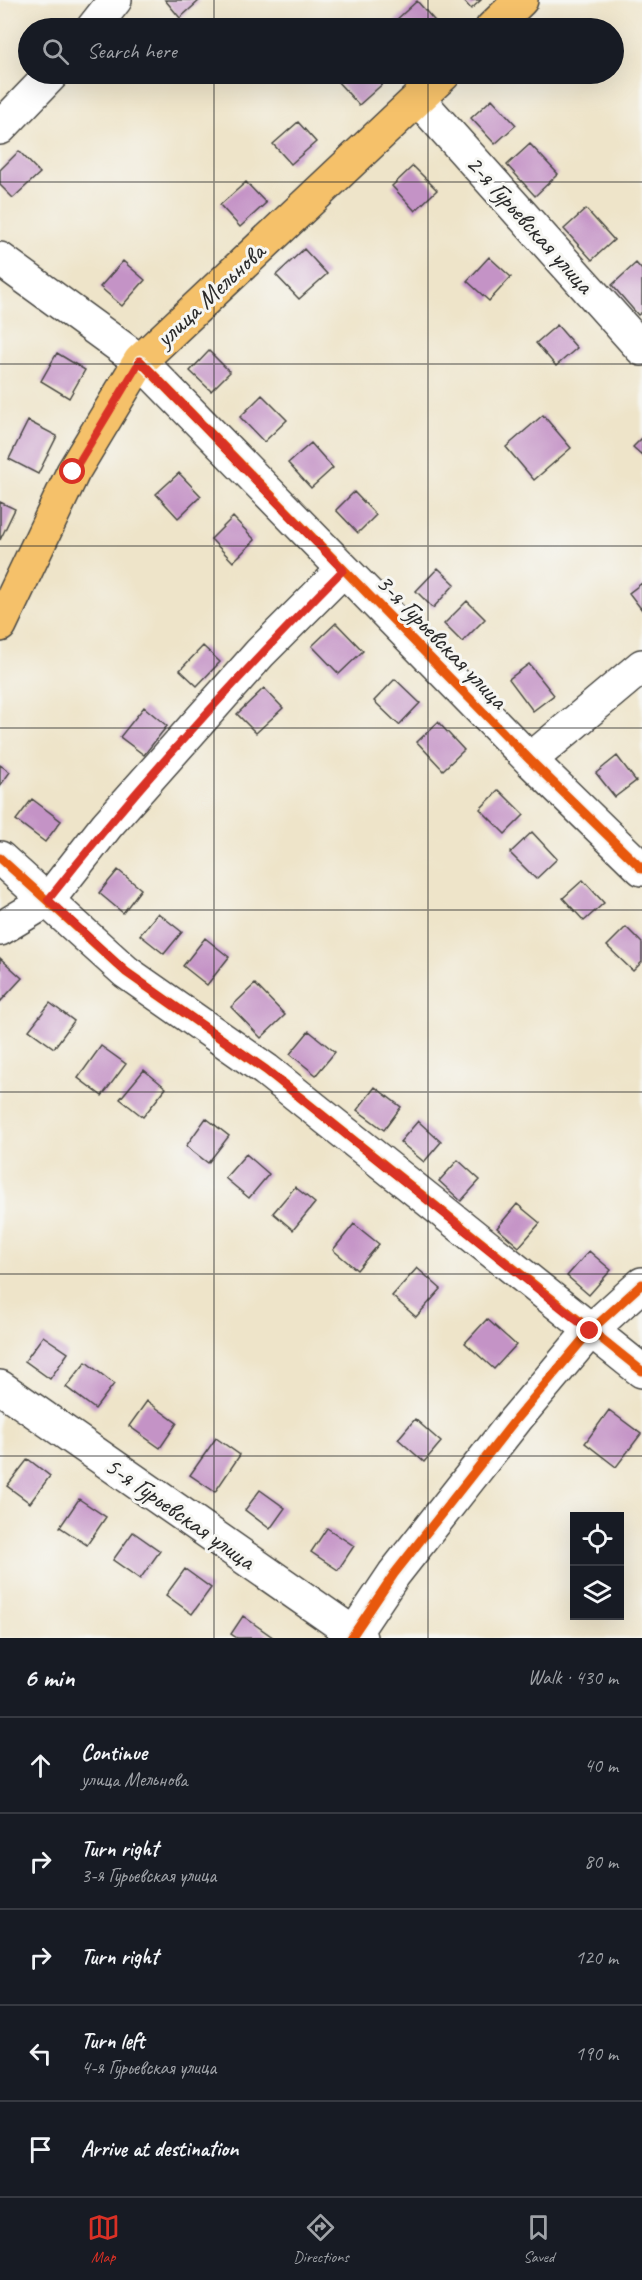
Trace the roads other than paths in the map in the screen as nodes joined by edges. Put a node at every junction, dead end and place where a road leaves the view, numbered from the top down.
1 (115, 0) edge
2 (522, 0) edge
3 (101, 18) edge
4 (503, 18) edge
5 (42, 84) edge
6 (434, 84) edge
7 (418, 99) junction
8 (0, 128) edge
9 (0, 259) edge
10 (642, 349) edge
11 (140, 361) junction
12 (343, 570) junction
13 (0, 625) edge
14 (642, 666) edge
15 (530, 760) junction
16 (0, 858) edge
17 (642, 869) edge
18 (48, 900) junction
19 (0, 929) edge
20 (642, 1284) edge
21 (590, 1331) junction
22 (642, 1371) edge
23 (0, 1387) edge
24 (355, 1637) edge

1 - 3 street
2 - 4 main road
5 - 8 street
6 - 7 main road, улица Мельнова
7 - 10 street, 2-я Гурьевская улица
7 - 11 main road, улица Мельнова
9 - 11 street, 3-я Гурьевская улица
11 - 12 street, 3-я Гурьевская улица
11 - 13 main road, улица Мельнова
12 - 15 street, 3-я Гурьевская улица
12 - 18 street
14 - 15 street
15 - 17 street, 3-я Гурьевская улица
16 - 18 street
18 - 19 street
18 - 21 street
20 - 21 street
21 - 22 street
21 - 24 street
23 - 24 street, 5-я Гурьевская улица

